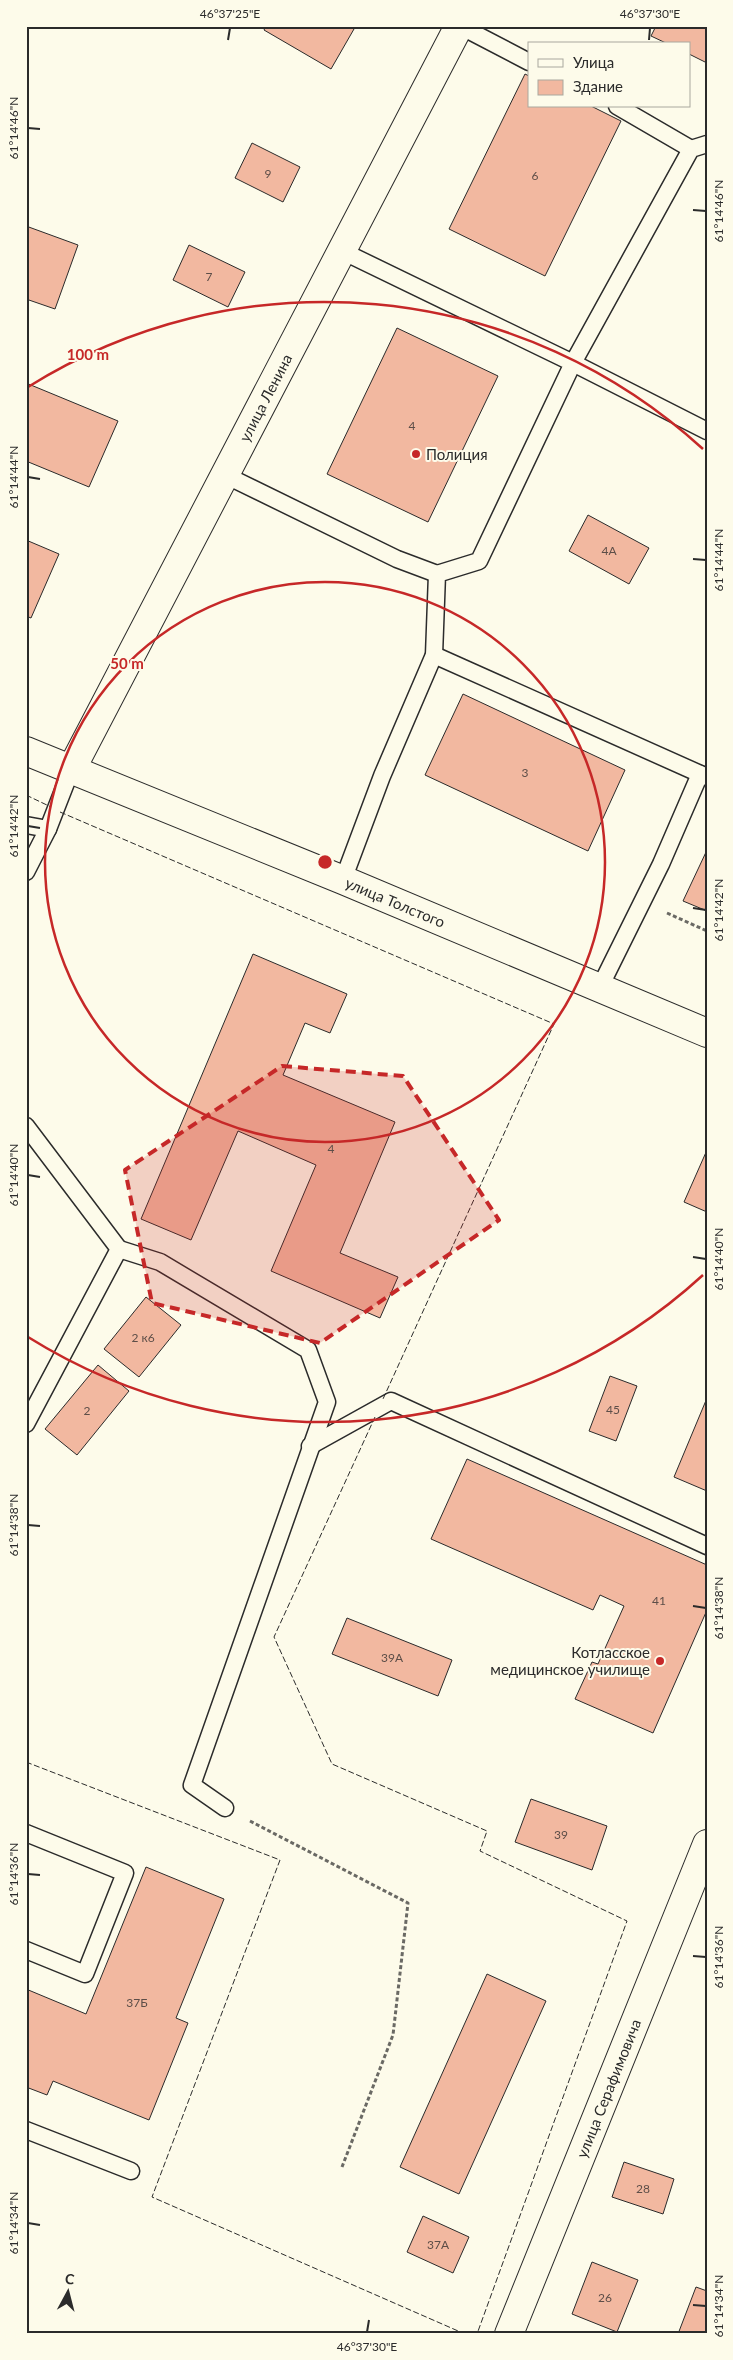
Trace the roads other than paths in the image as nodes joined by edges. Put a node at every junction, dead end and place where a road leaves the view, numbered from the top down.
1 (459, 26) edge
2 (528, 61) edge
3 (620, 108) edge
4 (699, 146) edge
5 (342, 251) junction
6 (573, 364) junction
7 (707, 431) edge
8 (225, 475) junction
9 (437, 574) junction
10 (434, 655) junction
11 (26, 751) edge
12 (71, 770) junction
13 (703, 776) edge
14 (26, 825) edge
15 (48, 829) junction
16 (26, 872) edge
17 (343, 880) junction
18 (600, 987) junction
19 (707, 1033) edge
20 (26, 1126) edge
21 (119, 1249) junction
22 (26, 1424) edge
23 (310, 1446) junction
24 (707, 1546) edge
25 (225, 1808) road end
26 (26, 1834) edge
27 (707, 1844) edge
28 (26, 1950) edge
29 (26, 2130) edge
30 (131, 2171) dead end
31 (509, 2334) edge

1 - 2 lane
1 - 5 street, улица Ленина
3 - 4 lane
4 - 6 lane
5 - 6 lane
5 - 8 street, улица Ленина
6 - 7 lane
6 - 9 lane
8 - 9 lane
8 - 12 street, улица Ленина
9 - 10 lane
10 - 13 lane
10 - 17 lane
11 - 12 street, улица Толстого
12 - 15 lane
12 - 17 street, улица Толстого
13 - 18 lane
14 - 15 lane
15 - 16 lane
17 - 18 street, улица Толстого
18 - 19 street, улица Толстого
20 - 21 lane
21 - 22 lane
21 - 23 lane
23 - 24 lane
23 - 25 lane
26 - 28 lane
27 - 31 street, улица Серафимовича
29 - 30 lane

